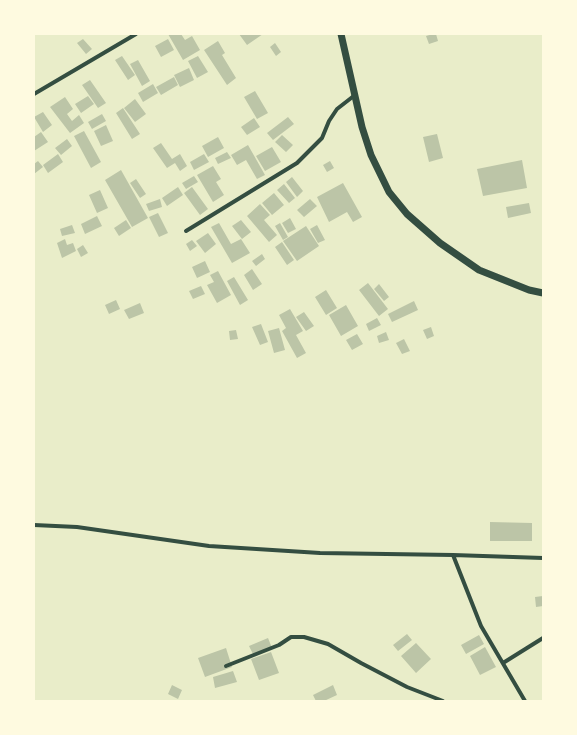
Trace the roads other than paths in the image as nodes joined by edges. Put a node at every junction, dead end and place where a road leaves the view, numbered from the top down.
1 (136, 34) edge
2 (341, 34) edge
3 (34, 94) edge
4 (355, 95) junction
5 (186, 231) dead end
6 (543, 293) edge
7 (34, 525) edge
8 (453, 555) junction
9 (543, 558) edge
10 (543, 638) edge
11 (502, 663) junction
12 (226, 666) dead end
13 (443, 701) edge
14 (525, 701) edge

1 - 3 street
2 - 4 street
4 - 5 street
4 - 6 street
7 - 8 street
8 - 9 street
8 - 11 street
10 - 11 street
11 - 14 street
12 - 13 street

